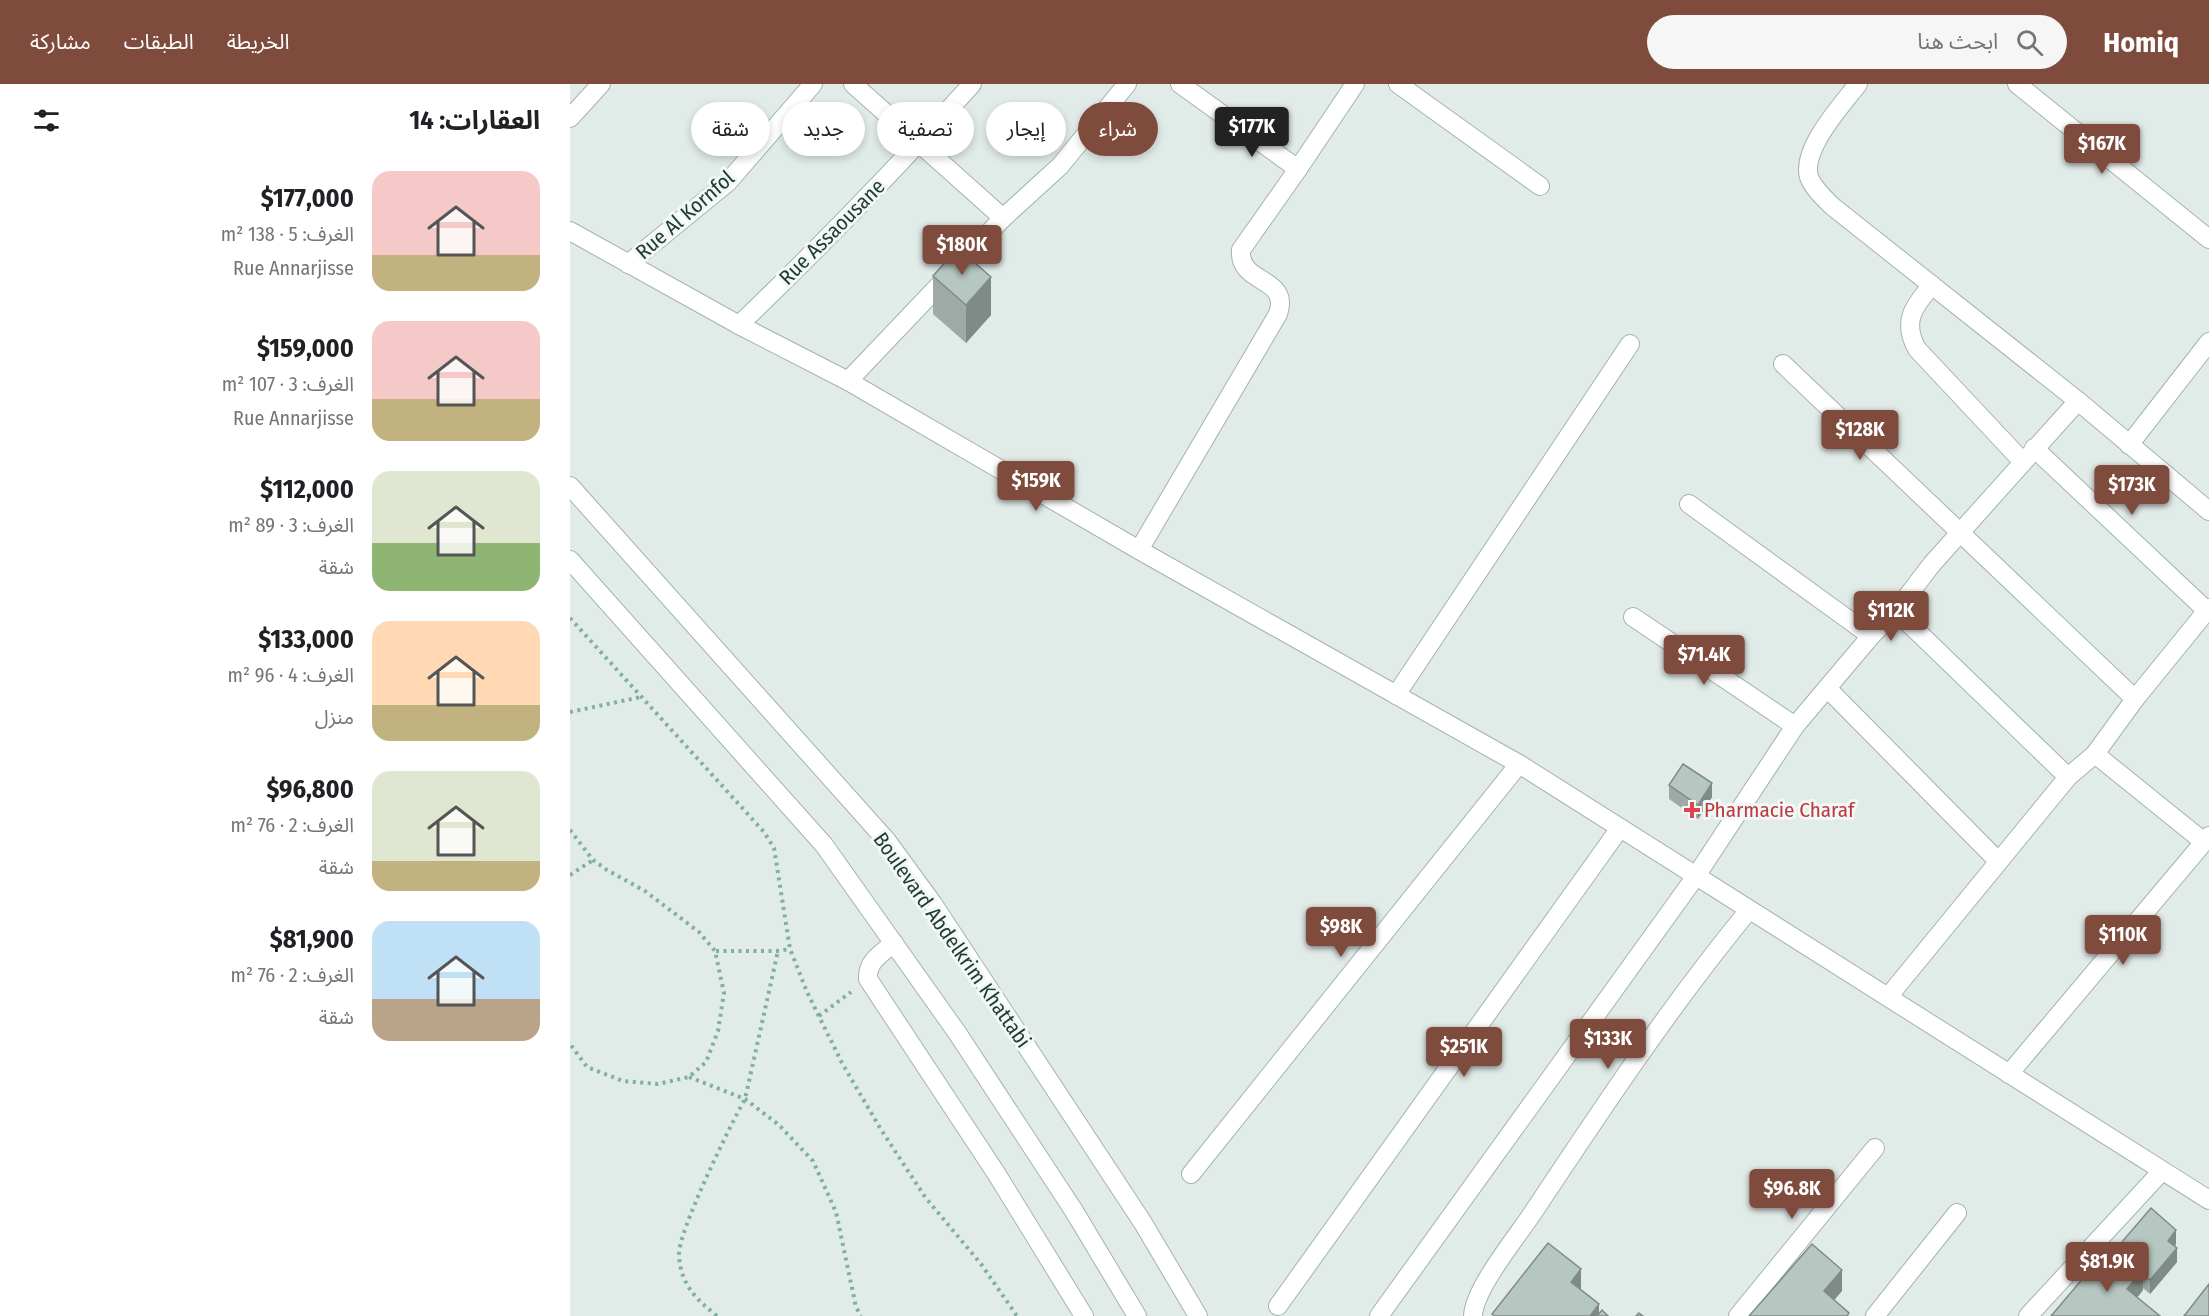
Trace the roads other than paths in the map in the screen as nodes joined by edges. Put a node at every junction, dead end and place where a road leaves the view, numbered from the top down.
1 (601, 84) edge
2 (813, 84) edge
3 (853, 84) edge
4 (972, 84) edge
5 (1127, 84) edge
6 (1180, 84) edge
7 (1355, 84) edge
8 (1398, 84) edge
9 (1858, 84) edge
10 (2017, 84) edge
11 (956, 102) edge
12 (877, 105) edge
13 (570, 118) edge
14 (908, 156) edge
15 (934, 156) edge
16 (1298, 169) junction
17 (1540, 186) dead end
18 (1003, 219) junction
19 (570, 231) edge
20 (2209, 239) edge
21 (628, 264) junction
22 (1932, 285) junction
23 (739, 325) junction
24 (2209, 342) edge
25 (1630, 344) dead end
26 (1783, 364) dead end
27 (848, 381) junction
28 (2078, 401) junction
29 (2129, 445) junction
30 (2029, 455) junction
31 (570, 486) edge
32 (1689, 504) dead end
33 (2209, 512) edge
34 (1961, 532) junction
35 (1139, 550) junction
36 (570, 560) edge
37 (2208, 609) edge
38 (1896, 611) junction
39 (1633, 617) dead end
40 (1871, 636) junction
41 (1827, 688) junction
42 (1396, 695) junction
43 (2135, 699) junction
44 (1795, 726) junction
45 (2095, 754) junction
46 (1519, 764) junction
47 (2068, 777) junction
48 (1620, 828) junction
49 (2207, 839) edge
50 (1998, 861) junction
51 (1696, 876) junction
52 (1749, 910) junction
53 (894, 943) junction
54 (1888, 998) junction
55 (2009, 1074) junction
56 (1875, 1148) dead end
57 (2162, 1171) junction
58 (1191, 1174) dead end
59 (2209, 1200) edge
60 (1957, 1212) dead end
61 (1278, 1306) dead end
62 (1084, 1316) edge
63 (1137, 1316) edge
64 (1198, 1316) edge
65 (1379, 1316) edge
66 (1473, 1316) edge
67 (1738, 1316) edge
68 (1875, 1316) edge
69 (2028, 1316) edge

1 - 13 street
2 - 21 street, Rue Al Kornfol
3 - 12 street
4 - 11 street, Rue Assaousane
5 - 18 street
6 - 16 street
7 - 16 street
8 - 17 street
9 - 22 street
10 - 20 street
14 - 23 street, Rue Assaousane
15 - 18 street
16 - 35 street
18 - 27 street
19 - 21 street
21 - 23 street
22 - 28 street
22 - 30 street
23 - 27 street
24 - 29 street
25 - 42 street
26 - 34 street
27 - 35 street
28 - 29 street
28 - 30 street
29 - 33 street
30 - 34 street
30 - 37 street
31 - 64 street, Boulevard Abdelkrim Khattabi
32 - 40 street
34 - 38 street
34 - 43 street
35 - 42 street
36 - 53 street
37 - 43 street
38 - 40 street
38 - 47 street
39 - 44 street
40 - 41 street
41 - 44 street
41 - 50 street
42 - 46 street
43 - 45 street
44 - 51 street
45 - 47 street
45 - 49 street
46 - 48 street
46 - 58 street
47 - 50 street
48 - 51 street
48 - 61 street
49 - 55 street
50 - 54 street
51 - 52 street
51 - 65 street
52 - 54 street
52 - 66 street
53 - 62 street
53 - 63 street
54 - 55 street
55 - 57 street
56 - 67 street
57 - 59 street
57 - 69 street
60 - 68 street

